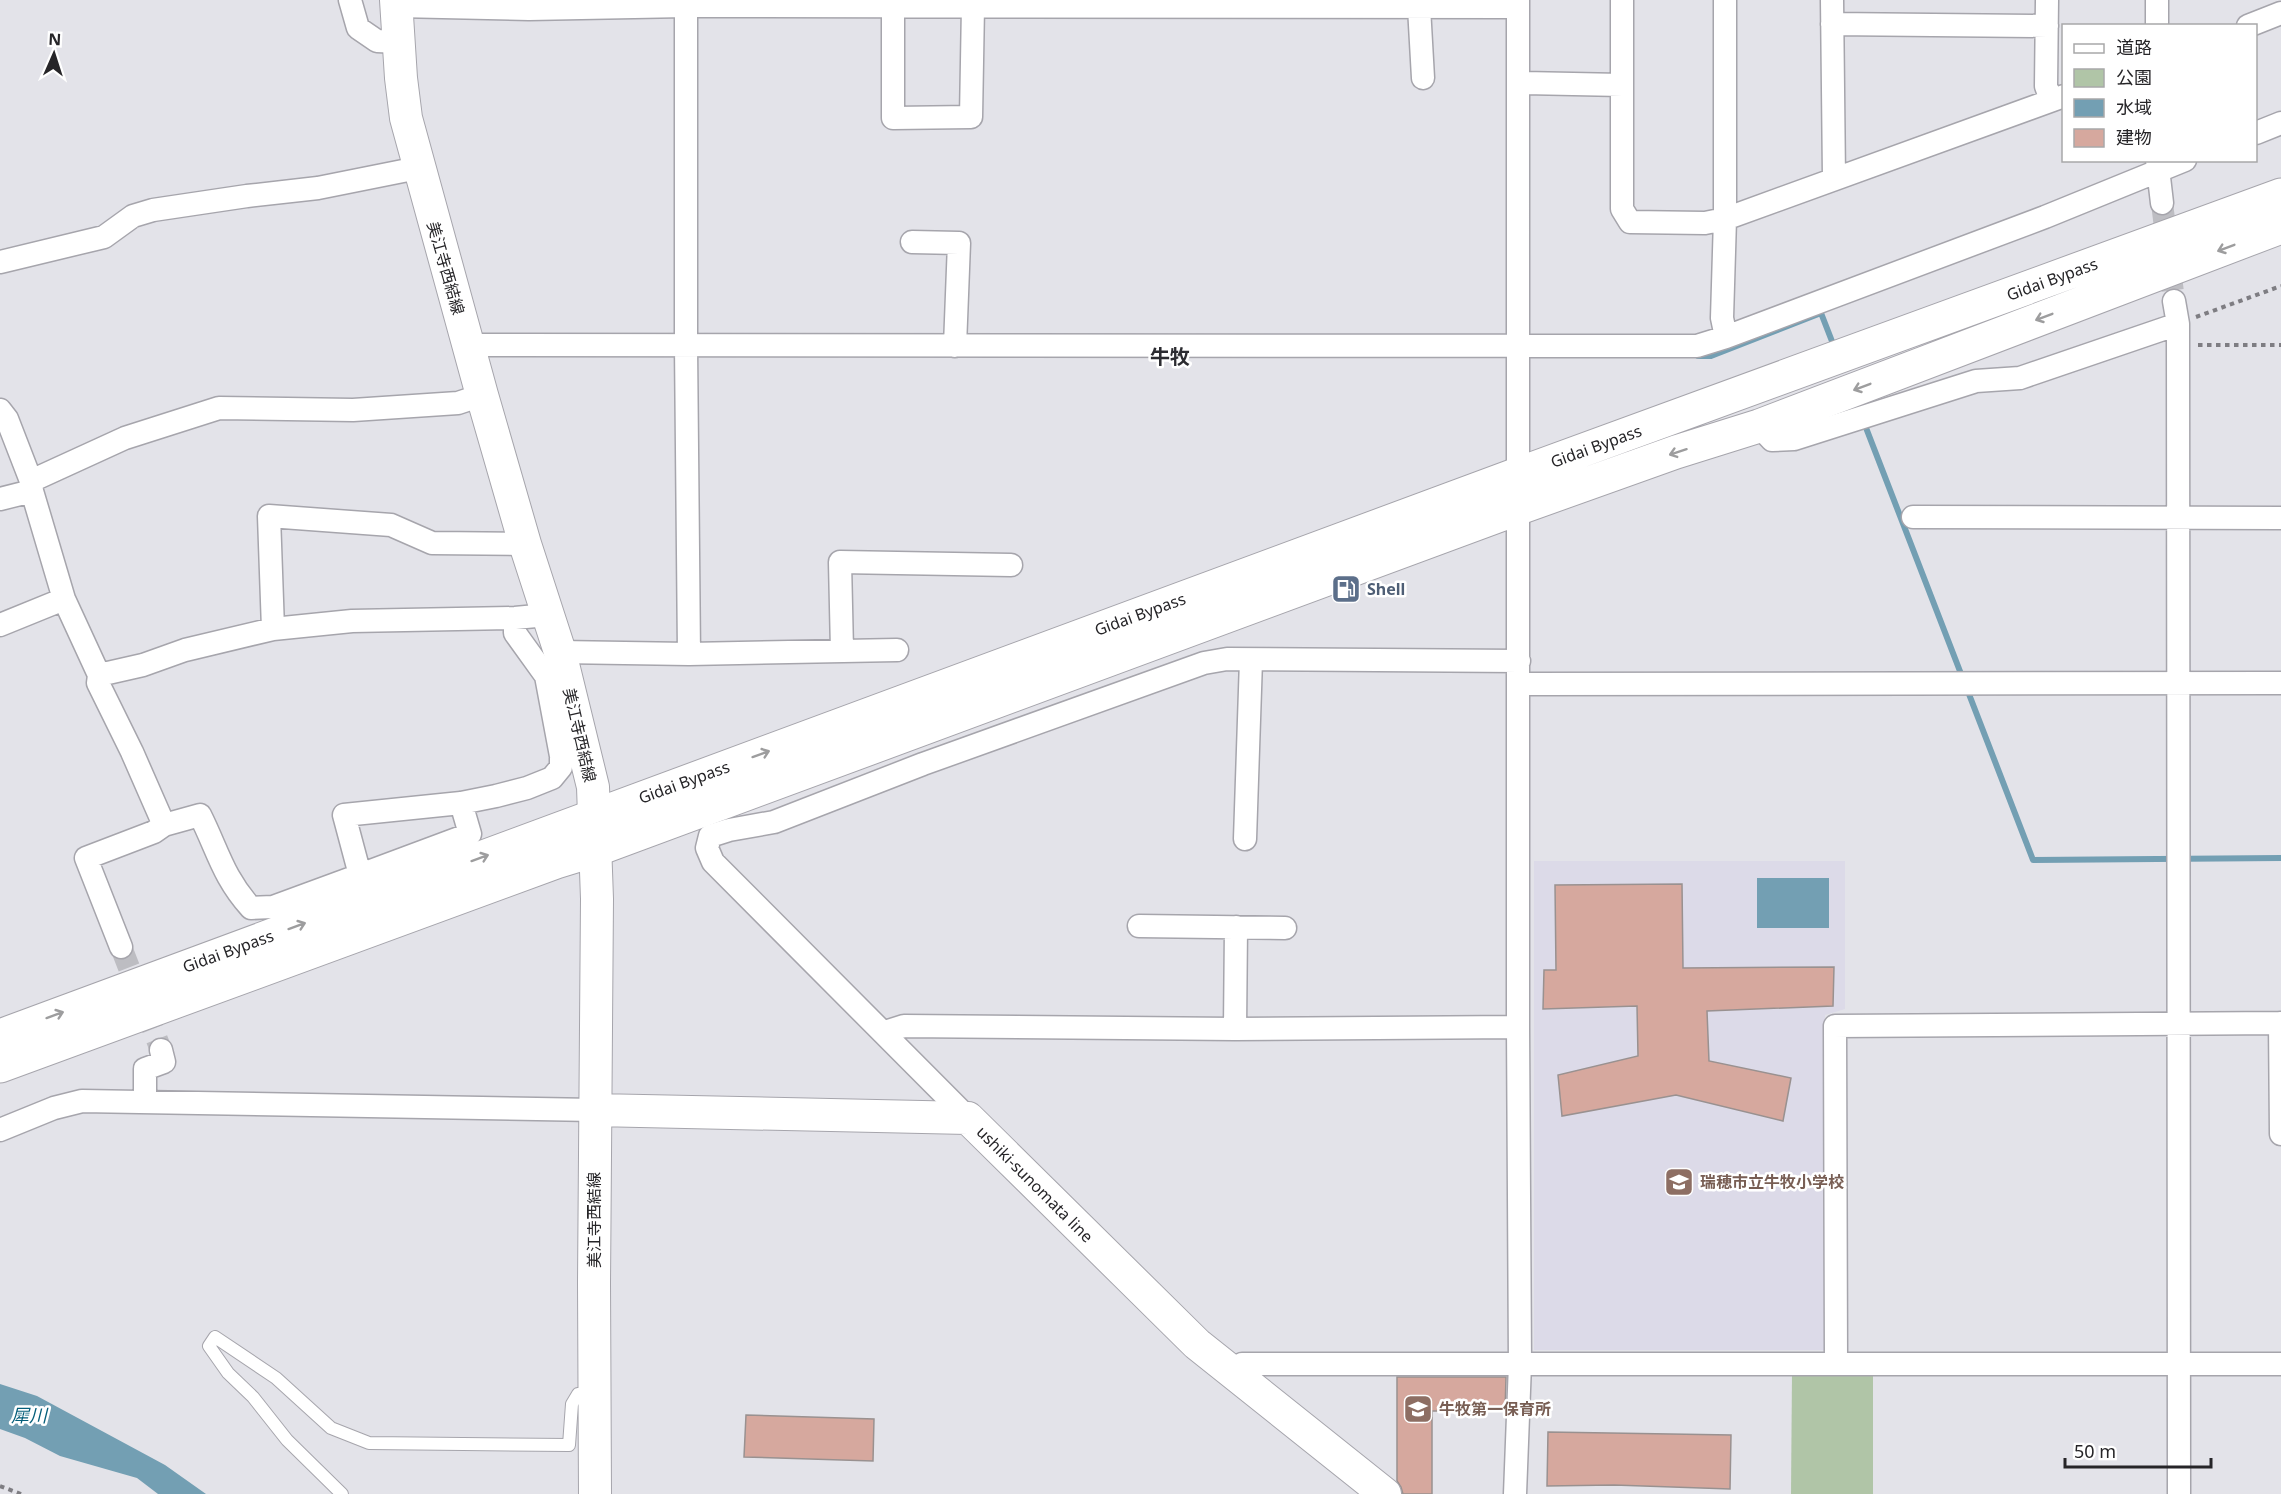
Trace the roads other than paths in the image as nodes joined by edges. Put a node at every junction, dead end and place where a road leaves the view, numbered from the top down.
1 (350, 0) edge
2 (1622, 0) edge
3 (1725, 0) edge
4 (1832, 0) edge
5 (2047, 0) edge
6 (2157, 0) edge
7 (397, 3) edge
8 (686, 3) edge
9 (896, 4) edge
10 (962, 4) edge
11 (1339, 4) edge
12 (1518, 4) edge
13 (1419, 7) junction
14 (1832, 24) junction
15 (2157, 24) edge
16 (2046, 26) junction
17 (399, 42) junction
18 (1423, 78) dead end
19 (1519, 83) junction
20 (1622, 85) junction
21 (2057, 98) edge
22 (2281, 123) edge
23 (2257, 133) edge
24 (2176, 162) edge
25 (2158, 166) edge
26 (418, 168) junction
27 (1834, 178) junction
28 (2281, 195) edge
29 (2162, 203) tunnel mouth
30 (1725, 219) junction
31 (2281, 227) edge
32 (912, 242) dead end
33 (0, 262) edge
34 (2175, 301) tunnel mouth
35 (2178, 334) junction
36 (1726, 337) junction
37 (467, 345) junction
38 (1518, 345) junction
39 (686, 346) junction
40 (955, 346) junction
41 (482, 395) junction
42 (0, 410) edge
43 (1759, 426) junction
44 (1518, 474) junction
45 (31, 486) junction
46 (0, 499) edge
47 (1519, 508) junction
48 (1913, 517) dead end
49 (2178, 518) junction
50 (2281, 518) edge
51 (525, 544) junction
52 (1011, 565) dead end
53 (64, 599) junction
54 (547, 615) junction
55 (515, 618) junction
56 (0, 625) edge
57 (273, 629) junction
58 (897, 650) dead end
59 (842, 651) junction
60 (560, 652) junction
61 (689, 654) junction
62 (1251, 660) junction
63 (1519, 661) junction
64 (99, 675) junction
65 (2178, 683) junction
66 (2281, 683) edge
67 (1519, 684) junction
68 (461, 803) junction
69 (593, 816) junction
70 (164, 825) junction
71 (1241, 832) dead end
72 (595, 850) junction
73 (360, 875) junction
74 (1139, 926) dead end
75 (1236, 927) junction
76 (1285, 928) dead end
77 (121, 947) tunnel mouth
78 (2280, 1023) edge
79 (2178, 1025) junction
80 (1518, 1027) junction
81 (1235, 1029) junction
82 (885, 1032) junction
83 (0, 1036) edge
84 (161, 1050) dead end
85 (0, 1066) edge
86 (145, 1102) junction
87 (595, 1110) junction
88 (968, 1118) junction
89 (0, 1130) edge
90 (2281, 1134) edge
91 (1520, 1364) junction
92 (1836, 1364) junction
93 (2281, 1364) edge
94 (2180, 1365) junction
95 (1230, 1371) junction
96 (595, 1393) junction
97 (1368, 1489) edge
98 (342, 1494) edge
99 (596, 1494) edge
100 (1515, 1494) edge
101 (2180, 1494) edge

1 - 17 street
2 - 20 street
3 - 30 street
4 - 14 street
5 - 16 street
6 - 15 street
7 - 8 street
7 - 17 main road, 美江寺西結線
8 - 9 street
8 - 39 street
9 - 10 street
9 - 10 street
10 - 11 street
11 - 13 street
12 - 13 street
12 - 19 street
13 - 18 street
14 - 16 street
14 - 27 street
16 - 21 street
17 - 26 main road, 美江寺西結線
19 - 20 street
19 - 38 street
20 - 30 street
21 - 27 street
22 - 23 street
24 - 25 street
25 - 29 street
25 - 36 street
26 - 33 street
26 - 37 main road, 美江寺西結線
27 - 30 street
28 - 44 highway, Gidai Bypass
30 - 36 street
31 -> 43 highway, Gidai Bypass
32 - 40 street
34 - 35 street
35 - 43 street
35 - 49 street
36 - 38 street
37 - 39 street
37 - 41 main road, 美江寺西結線
38 - 40 street
38 - 44 street
39 - 40 street
39 - 61 street
41 - 45 street
41 - 51 main road, 美江寺西結線
42 - 45 street
43 -> 47 highway, Gidai Bypass
44 - 47 street
69 -> 44 highway, Gidai Bypass
45 - 46 street
45 - 53 street
47 - 63 street
47 - 72 highway, Gidai Bypass
48 - 49 street
49 - 50 street
49 - 65 street
51 - 54 main road, 美江寺西結線
51 - 57 street
52 - 59 street
53 - 56 street
53 - 64 street
54 - 55 street
54 - 60 main road, 美江寺西結線
55 - 57 street
55 - 68 street
57 - 64 street
58 - 59 street
59 - 61 street
60 - 61 street
60 - 69 main road, 美江寺西結線
62 - 63 street
62 - 71 street
62 - 82 street
63 - 67 street
64 - 70 street
65 - 66 street
65 - 67 street
65 - 79 street
67 - 80 street
68 - 73 street
68 - 73 street
69 - 72 main road, 美江寺西結線
83 -> 69 highway, Gidai Bypass
70 - 73 street
70 - 77 street
72 - 85 highway, Gidai Bypass
72 - 87 main road, 美江寺西結線
74 - 75 street
75 - 76 street
75 - 81 street
78 - 79 street
78 - 90 street
79 - 92 street
79 - 94 street
80 - 81 street
80 - 91 street
81 - 82 street
82 - 88 street
84 - 86 street
86 - 87 street
86 - 89 street
87 - 88 main road, ushiki-sunomata line
87 - 96 main road, 美江寺西結線
88 - 95 main road, ushiki-sunomata line
91 - 92 street
91 - 95 street
91 - 100 street
92 - 94 street
93 - 94 street
94 - 101 street
95 - 97 main road, ushiki-sunomata line
96 - 98 lane
96 - 99 main road, 美江寺西結線

